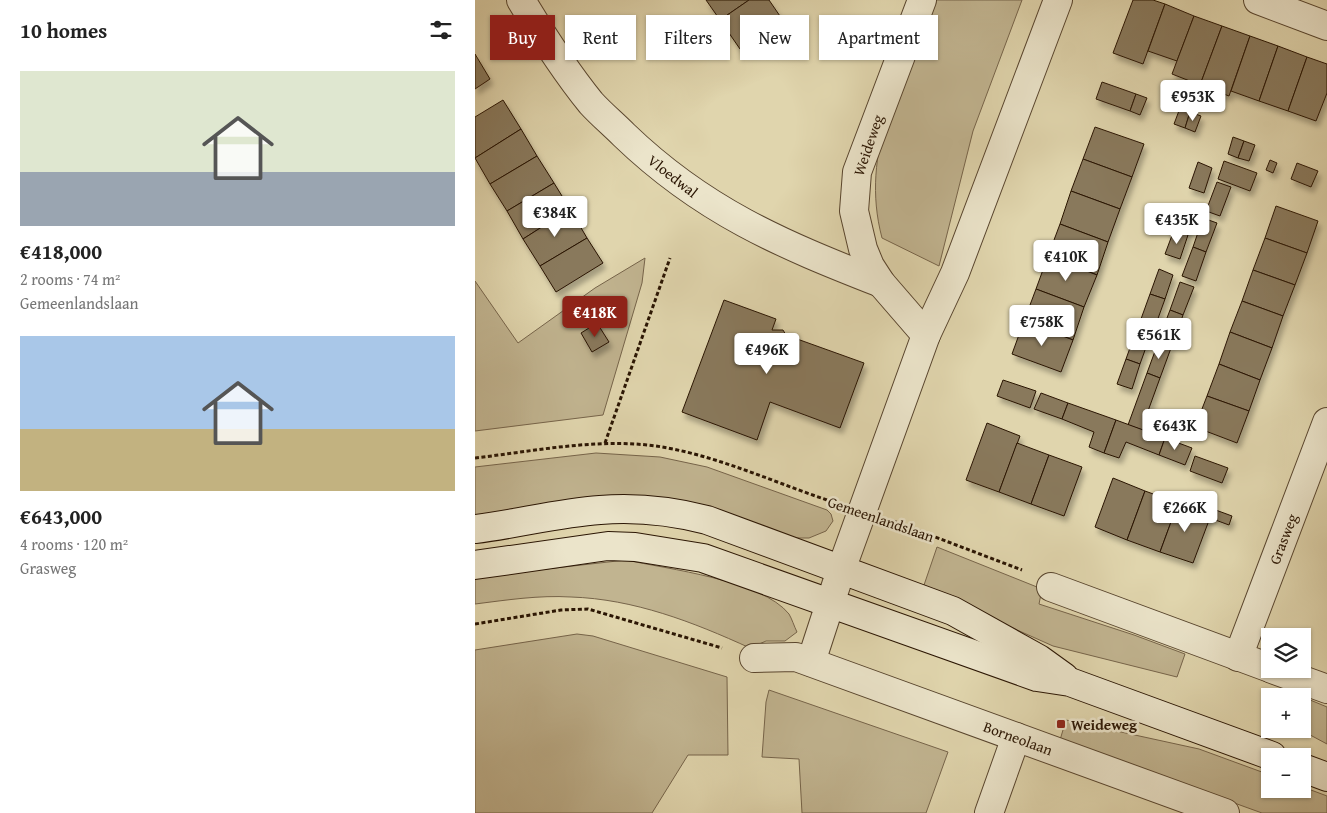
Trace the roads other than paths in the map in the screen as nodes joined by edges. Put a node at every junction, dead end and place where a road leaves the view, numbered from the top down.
1 (521, 0) edge
2 (922, 0) edge
3 (1058, 0) edge
4 (1259, 0) edge
5 (1327, 26) edge
6 (881, 283) junction
7 (926, 335) junction
8 (1327, 422) edge
9 (475, 529) edge
10 (475, 565) edge
11 (841, 570) junction
12 (1051, 587) road end
13 (830, 604) junction
14 (1238, 657) junction
15 (754, 658) road end
16 (811, 662) junction
17 (1261, 665) edge
18 (1298, 678) edge
19 (1070, 682) junction
20 (1327, 689) edge
21 (1016, 737) junction
22 (1261, 752) edge
23 (1311, 771) edge
24 (1327, 776) edge
25 (989, 813) edge
26 (1225, 813) edge

1 - 6 street, Vloedwal
2 - 6 street, Weideweg
3 - 7 street
4 - 5 street
6 - 7 street, Weideweg
7 - 11 street
8 - 14 street, Grasweg
9 - 11 street
10 - 13 street
11 - 13 street
11 - 19 street
12 - 14 street
13 - 16 street
13 - 19 street
14 - 17 street
15 - 16 street, Borneolaan
16 - 21 street, Borneolaan
18 - 20 street
19 - 22 street
21 - 25 street
21 - 26 street, Borneolaan
23 - 24 street

